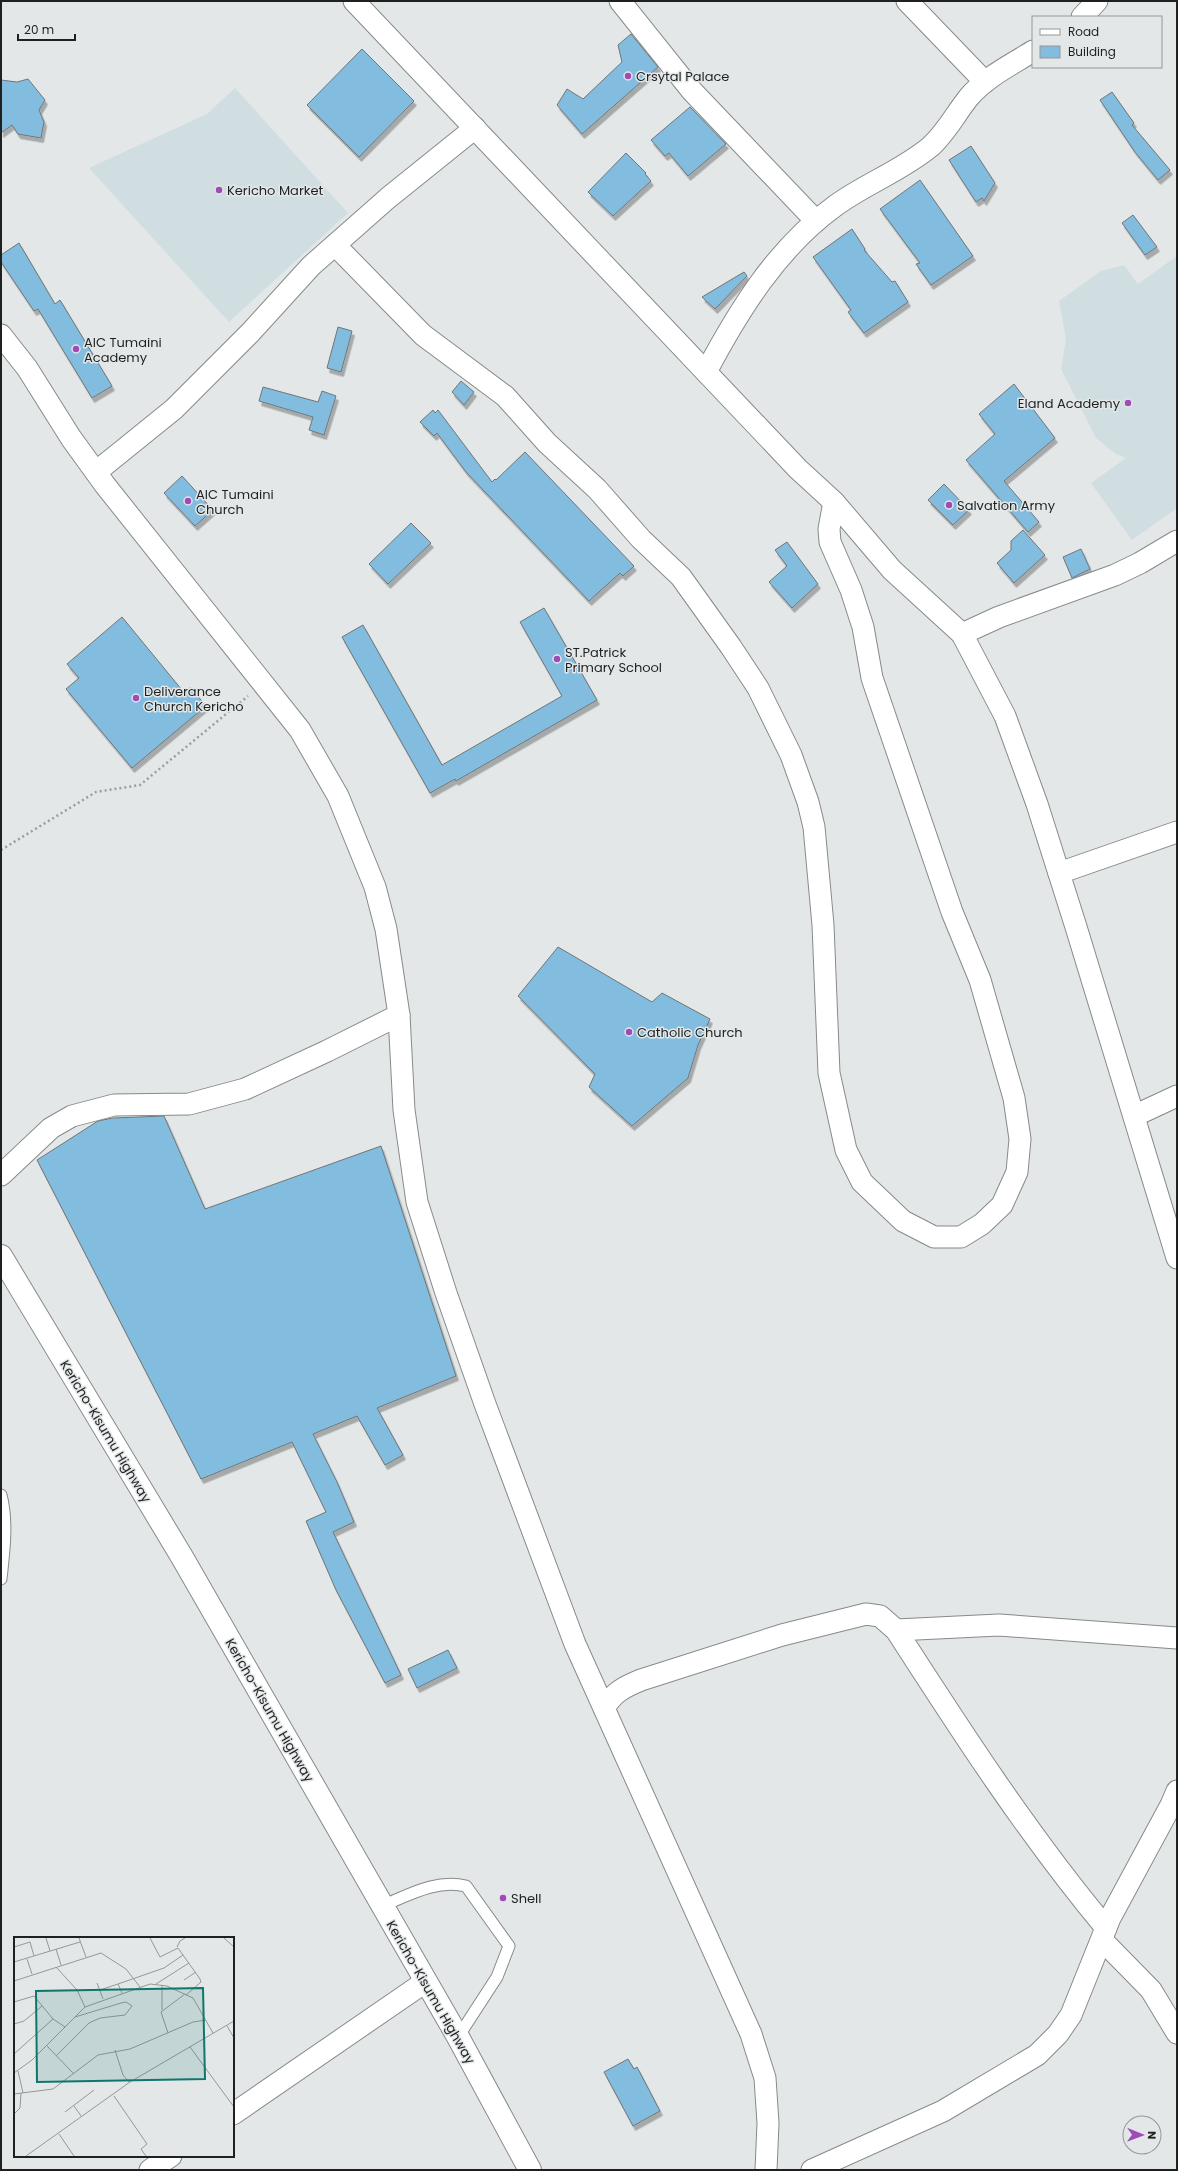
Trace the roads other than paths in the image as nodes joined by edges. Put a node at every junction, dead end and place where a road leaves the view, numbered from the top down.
1 (354, 1) edge
2 (620, 1) edge
3 (907, 1) edge
4 (1098, 1) edge
5 (1083, 16) edge
6 (1032, 53) edge
7 (985, 82) junction
8 (475, 128) junction
9 (816, 222) junction
10 (335, 245) junction
11 (1, 335) edge
12 (706, 372) junction
13 (96, 472) junction
14 (834, 502) junction
15 (1177, 541) edge
16 (962, 634) junction
17 (1177, 832) edge
18 (1059, 873) junction
19 (399, 1015) junction
20 (1177, 1096) edge
21 (1134, 1116) junction
22 (1, 1175) edge
23 (1, 1256) edge
24 (1177, 1258) edge
25 (1, 1495) edge
26 (1, 1579) edge
27 (896, 1630) junction
28 (1177, 1638) edge
29 (604, 1708) junction
30 (1177, 1791) edge
31 (382, 1906) junction
32 (1104, 1934) junction
33 (425, 1982) junction
34 (1177, 2033) edge
35 (458, 2037) junction
36 (234, 2113) edge
37 (170, 2157) edge
38 (150, 2170) edge
39 (530, 2170) edge
40 (766, 2170) edge
41 (812, 2170) edge

1 - 8 street
2 - 9 street
3 - 7 street
4 - 5 street
6 - 7 street
7 - 9 street
8 - 10 street
8 - 12 street
9 - 12 street
10 - 13 street
10 - 14 street
11 - 13 street
12 - 14 street
13 - 19 street
14 - 16 street
15 - 16 street
16 - 18 street
17 - 18 street
18 - 21 street
19 - 22 street
19 - 29 street
20 - 21 street
21 - 24 street
23 - 31 highway, Kericho-Kisumu Highway
25 - 26 lane
27 - 28 street
27 - 29 street
27 - 32 street
29 - 40 street
30 - 32 street
31 - 33 highway, Kericho-Kisumu Highway
31 - 35 lane
32 - 34 street
32 - 41 street
33 - 35 highway, Kericho-Kisumu Highway
33 - 36 street
35 - 39 highway, Kericho-Kisumu Highway
37 - 38 street

